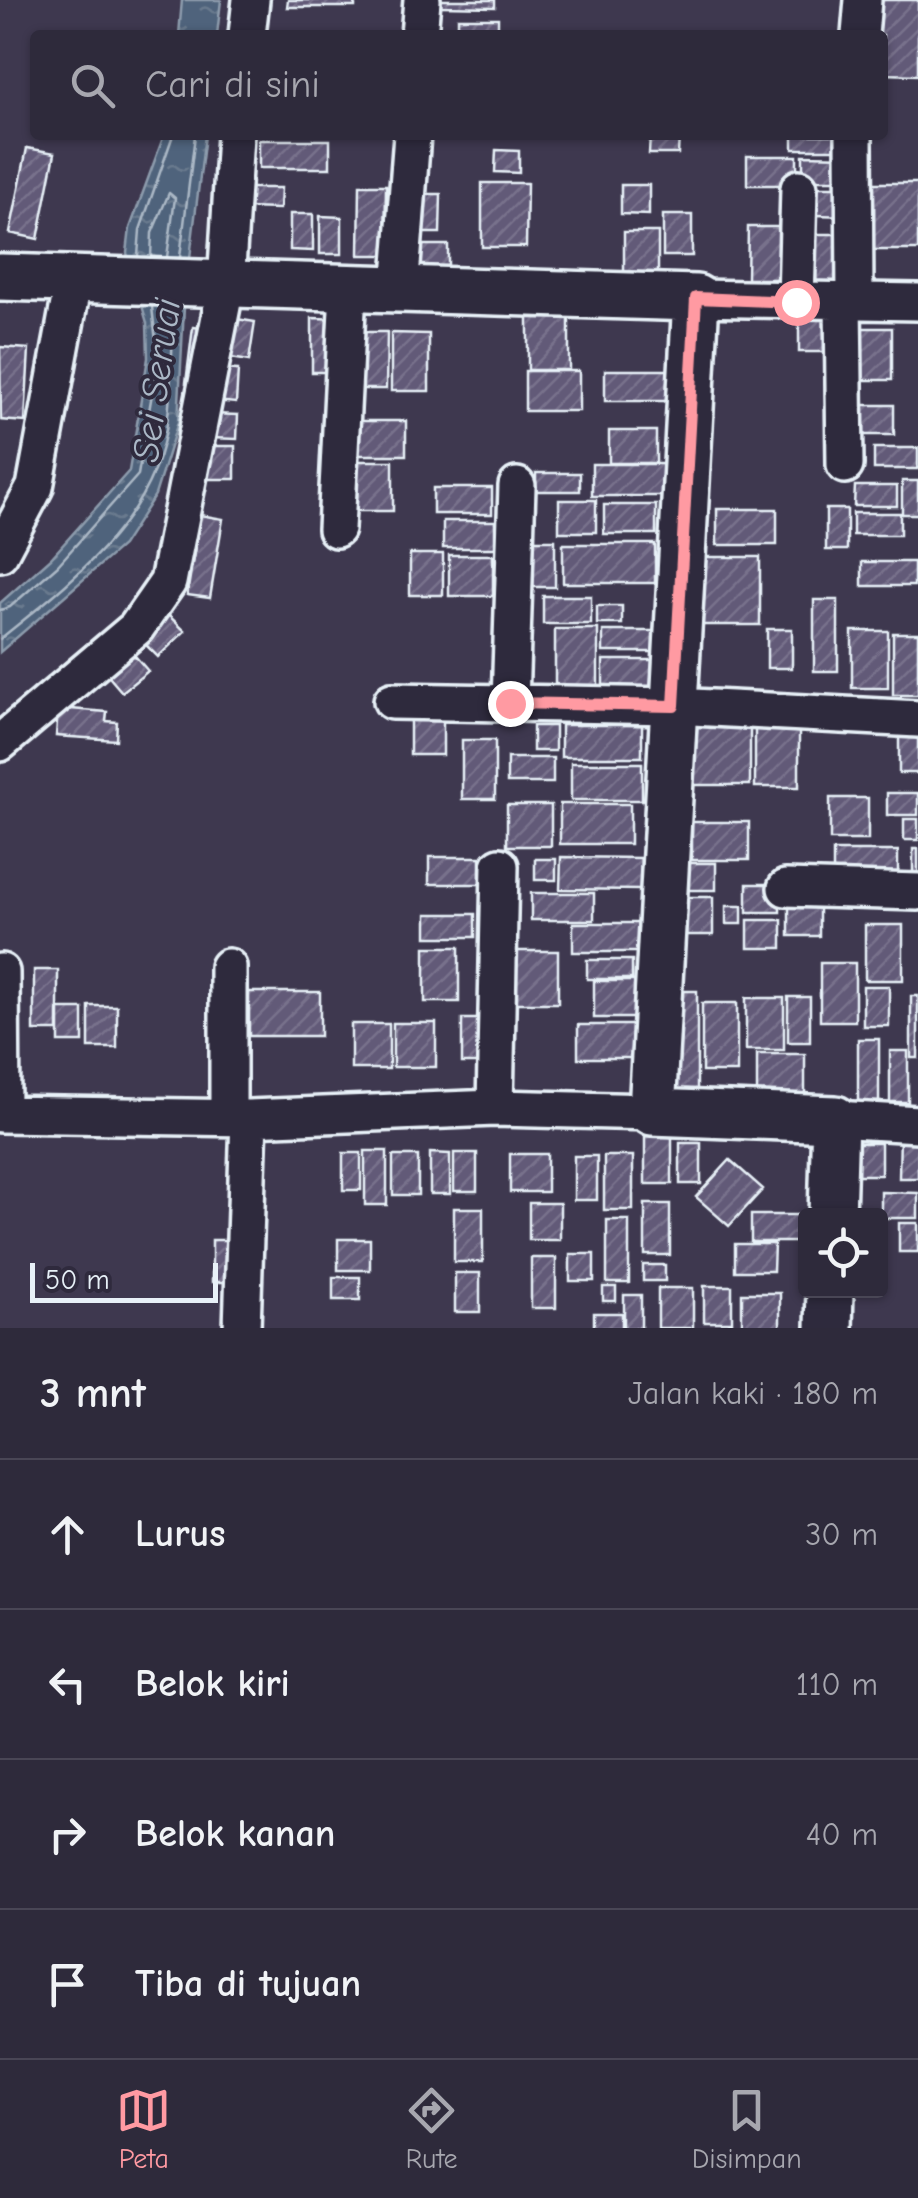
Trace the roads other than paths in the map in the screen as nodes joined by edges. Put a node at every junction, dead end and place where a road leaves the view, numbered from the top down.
1 (251, 0) edge
2 (422, 0) edge
3 (863, 0) edge
4 (248, 30) edge
5 (419, 30) edge
6 (860, 30) edge
7 (234, 140) edge
8 (412, 140) edge
9 (854, 140) edge
10 (800, 188) dead end
11 (82, 276) junction
12 (0, 277) edge
13 (216, 285) junction
14 (348, 290) junction
15 (400, 292) junction
16 (696, 298) junction
17 (849, 300) junction
18 (796, 302) junction
19 (918, 302) edge
20 (845, 464) dead end
21 (517, 486) dead end
22 (336, 529) dead end
23 (0, 553) edge
24 (392, 701) dead end
25 (510, 703) junction
26 (674, 706) junction
27 (918, 718) edge
28 (0, 743) edge
29 (500, 866) dead end
30 (786, 888) dead end
31 (918, 892) edge
32 (228, 967) dead end
33 (1, 972) edge
34 (495, 1108) junction
35 (652, 1112) junction
36 (1, 1114) edge
37 (238, 1118) junction
38 (835, 1119) junction
39 (918, 1124) edge
40 (832, 1208) edge
41 (830, 1298) edge
42 (242, 1328) edge
43 (829, 1328) edge

1 - 4 street
2 - 5 street
3 - 6 street
7 - 13 street
8 - 15 street
9 - 17 street
10 - 18 street
11 - 12 main road
11 - 13 main road
11 - 23 street
13 - 14 main road
13 - 28 street
14 - 15 main road
14 - 22 street
15 - 16 main road
16 - 18 street
16 - 26 main road
17 - 18 street
17 - 19 street
17 - 20 street
21 - 25 street
24 - 25 street
25 - 26 street
26 - 27 street
26 - 35 main road
29 - 34 street
30 - 31 street
32 - 37 street
33 - 36 street
34 - 35 street
34 - 37 street
35 - 38 main road
36 - 37 street
37 - 42 street
38 - 39 street
38 - 40 main road
41 - 43 main road

